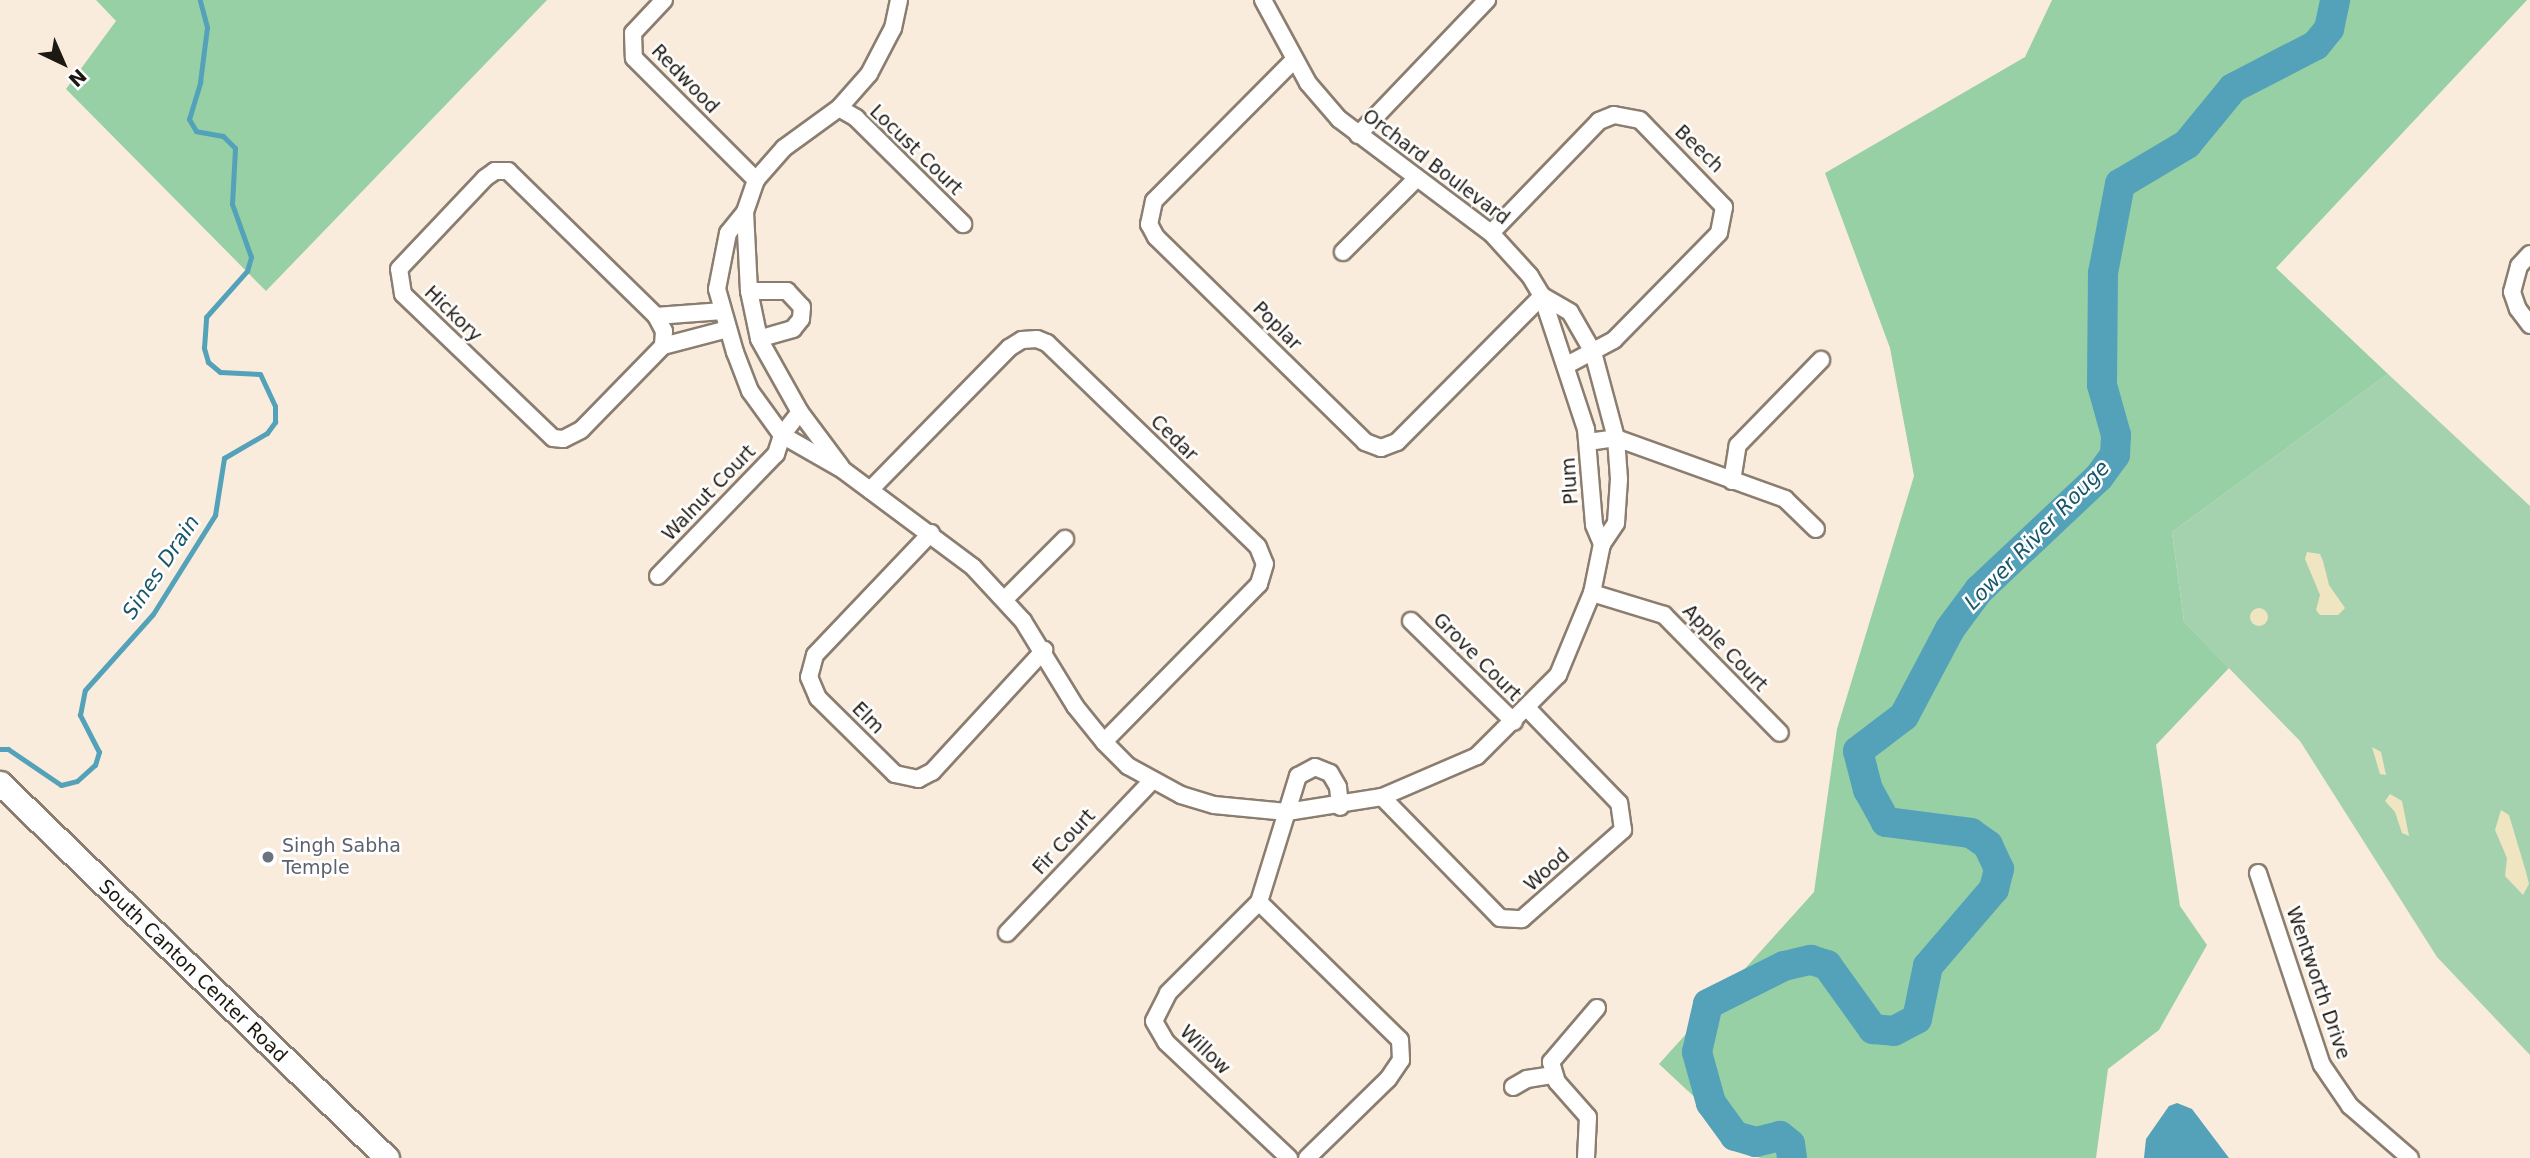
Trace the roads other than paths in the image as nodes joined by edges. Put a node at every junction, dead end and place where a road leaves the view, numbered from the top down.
1 (664, 0) edge
2 (899, 0) edge
3 (1263, 0) edge
4 (1487, 0) edge
5 (1294, 60) junction
6 (839, 108) junction
7 (1357, 135) junction
8 (1416, 179) junction
9 (756, 180) junction
10 (745, 212) junction
11 (962, 224) dead end
12 (1491, 233) junction
13 (1343, 252) dead end
14 (2530, 254) edge
15 (749, 291) junction
16 (1542, 296) junction
17 (751, 312) junction
18 (656, 316) junction
19 (725, 319) junction
20 (2530, 326) edge
21 (759, 339) junction
22 (663, 346) junction
23 (1593, 352) junction
24 (1821, 360) dead end
25 (1567, 365) junction
26 (800, 412) junction
27 (782, 435) junction
28 (1616, 438) junction
29 (1588, 442) junction
30 (843, 470) junction
31 (1732, 481) junction
32 (870, 490) junction
33 (1816, 529) dead end
34 (931, 533) junction
35 (1065, 538) dead end
36 (1602, 544) junction
37 (658, 576) dead end
38 (1592, 593) junction
39 (1005, 599) junction
40 (1411, 621) dead end
41 (1044, 650) junction
42 (1528, 709) junction
43 (1514, 722) junction
44 (1780, 733) dead end
45 (1104, 743) junction
46 (1152, 781) junction
47 (0, 783) edge
48 (1382, 797) junction
49 (1340, 807) junction
50 (1287, 812) junction
51 (2258, 873) dead end
52 (1259, 902) junction
53 (1007, 933) dead end
54 (1597, 1008) dead end
55 (1552, 1075) junction
56 (1513, 1087) dead end
57 (387, 1158) edge
58 (1289, 1158) edge
59 (1307, 1158) edge
60 (1586, 1158) edge
61 (2410, 1158) edge

1 - 9 street, Redwood
2 - 6 street, Orchard Boulevard
3 - 5 street, Orchard Boulevard
4 - 7 street
5 - 7 street, Orchard Boulevard
5 - 16 street, Poplar
6 - 9 street, Orchard Boulevard
6 - 11 street, Locust Court
7 - 8 street, Orchard Boulevard
8 - 12 street, Orchard Boulevard
8 - 13 street
9 - 10 street, Orchard Boulevard
10 - 15 street, Orchard Boulevard
10 - 19 street, Orchard Boulevard
12 - 16 street, Orchard Boulevard
12 - 23 street, Beech
14 - 20 street
15 - 17 street, Orchard Boulevard
15 - 21 street
16 - 23 street, Orchard Boulevard
16 - 25 street, Orchard Boulevard
17 - 19 street
17 - 21 street, Orchard Boulevard
18 - 19 street
18 - 22 street
18 - 22 street, Hickory
19 - 22 street
19 - 27 street, Orchard Boulevard
21 - 26 street, Orchard Boulevard
23 - 25 street, Beech
23 - 28 street, Orchard Boulevard
24 - 31 street
25 - 29 street, Orchard Boulevard
26 - 27 street, Walnut Court
26 - 30 street, Orchard Boulevard
27 - 30 street, Orchard Boulevard
27 - 37 street, Walnut Court
28 - 29 street, Plum
28 - 31 street
28 - 36 street, Orchard Boulevard
29 - 36 street, Plum
30 - 32 street, Orchard Boulevard
31 - 33 street
32 - 34 street, Orchard Boulevard
32 - 45 street, Cedar
34 - 39 street, Orchard Boulevard
34 - 41 street, Elm
35 - 39 street
36 - 38 street, Orchard Boulevard
38 - 42 street, Orchard Boulevard
38 - 44 street, Apple Court
39 - 41 street, Orchard Boulevard
40 - 43 street, Grove Court
41 - 45 street, Orchard Boulevard
42 - 43 street, Orchard Boulevard
42 - 48 street, Wood
43 - 48 street, Orchard Boulevard
45 - 46 street, Orchard Boulevard
46 - 50 street, Orchard Boulevard
46 - 53 street, Fir Court
47 - 57 main road, South Canton Center Road
48 - 49 street, Orchard Boulevard
49 - 50 street, Orchard Boulevard
49 - 50 street, Willow
50 - 52 street, Willow
51 - 61 street, Wentworth Drive
52 - 58 street, Willow
52 - 59 street
54 - 55 street
55 - 56 street
55 - 60 street

